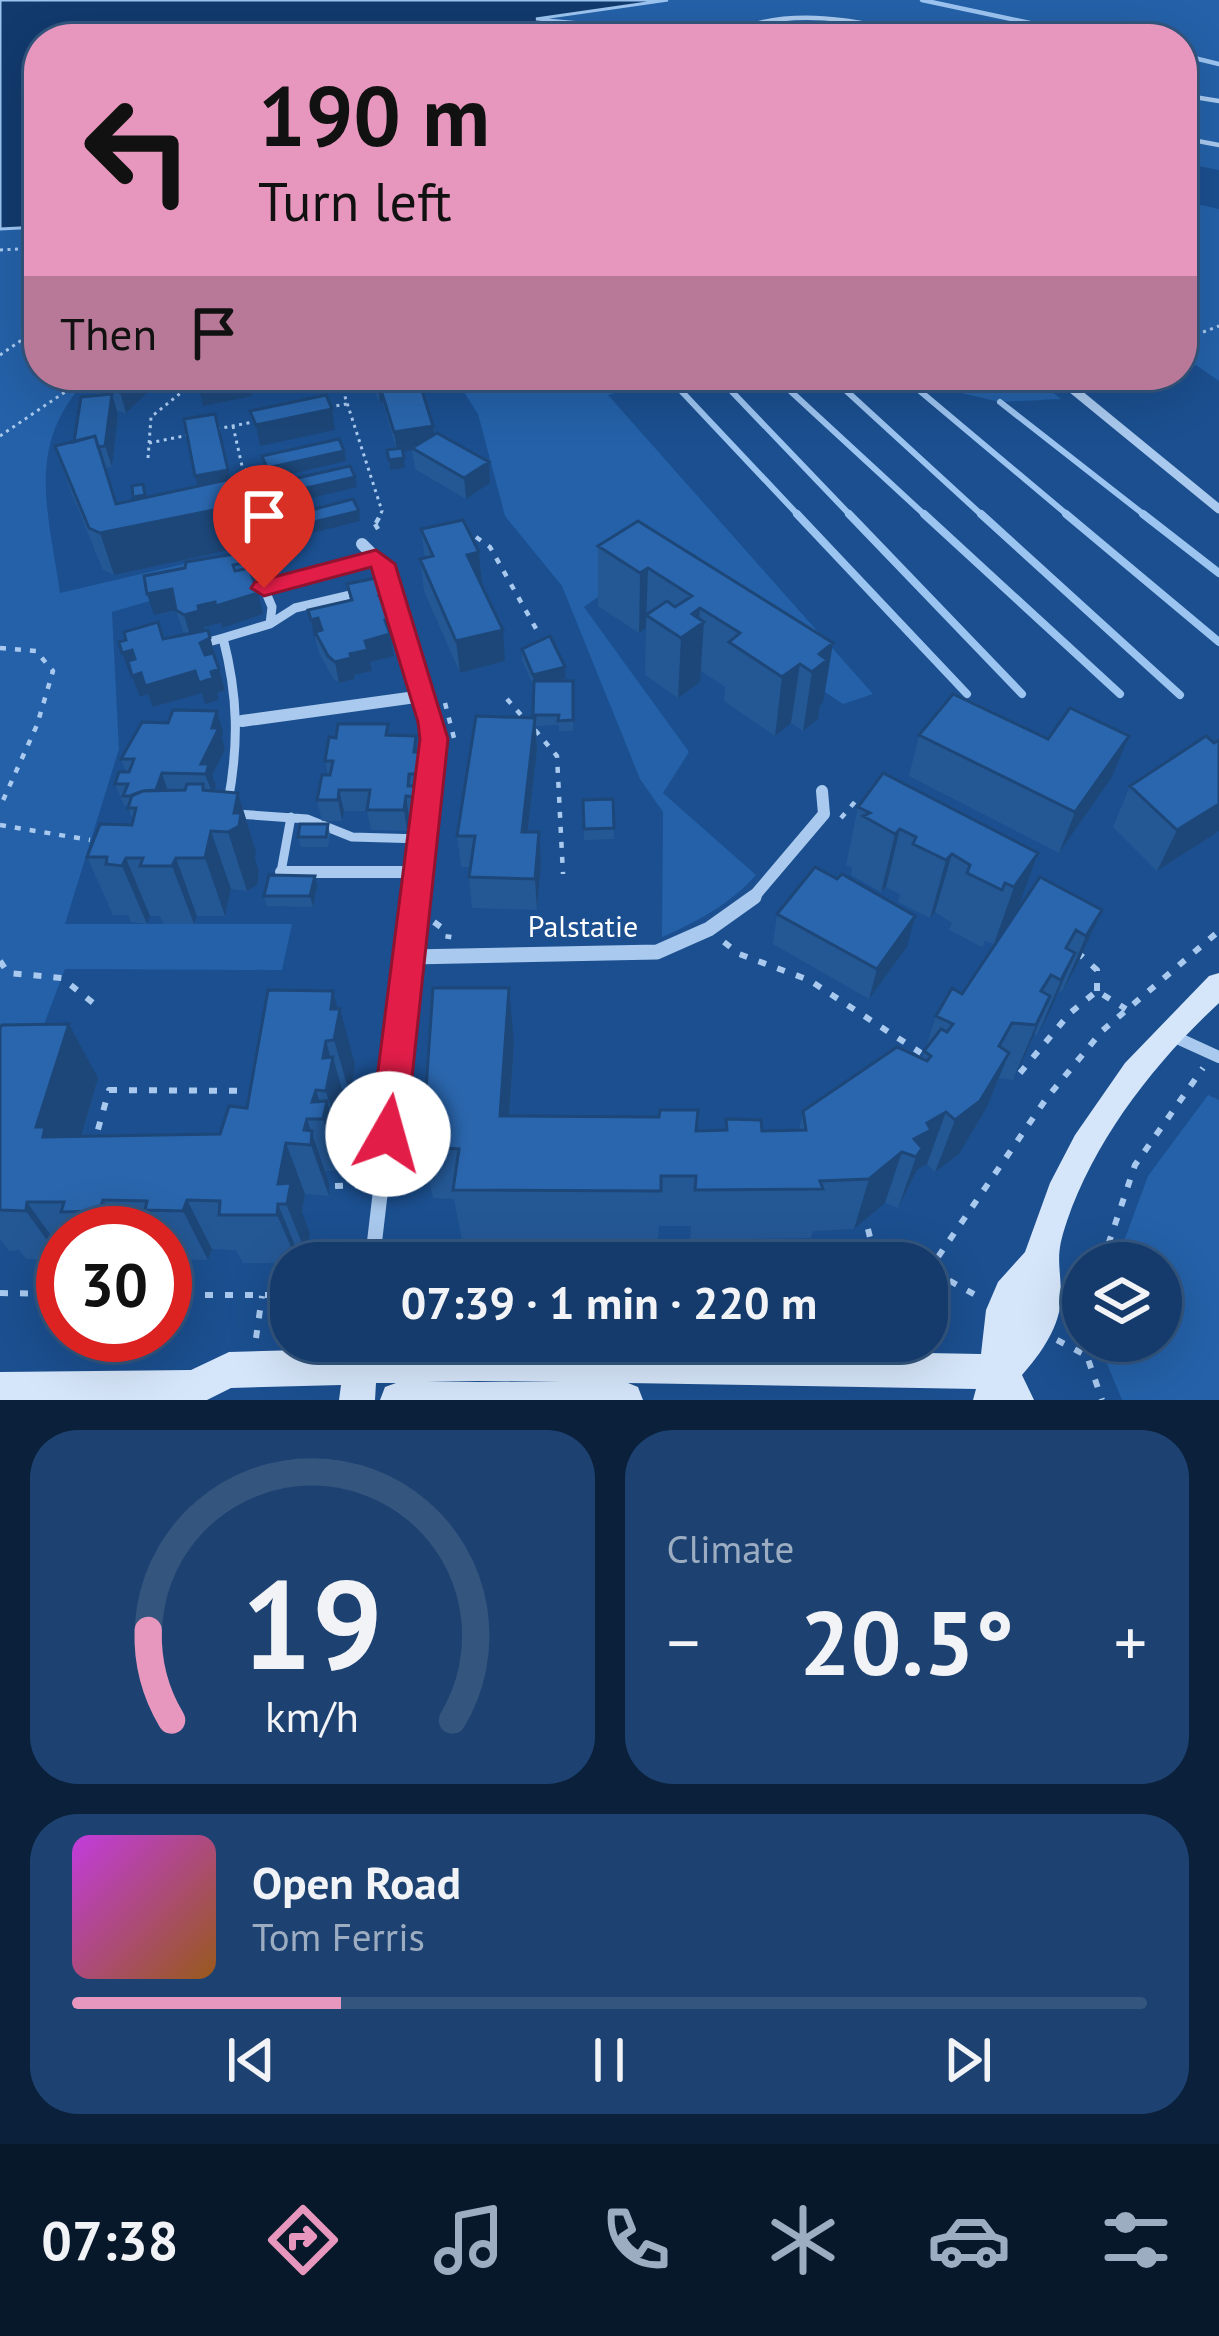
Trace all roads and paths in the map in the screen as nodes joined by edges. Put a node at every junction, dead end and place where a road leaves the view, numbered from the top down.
1 (747, 13) dead end
2 (760, 21) junction
3 (749, 24) edge
4 (842, 24) edge
5 (24, 337) edge
6 (0, 356) edge
7 (68, 390) edge
8 (184, 390) edge
9 (343, 390) edge
10 (1074, 390) edge
11 (347, 404) junction
12 (325, 408) edge
13 (256, 422) edge
14 (233, 426) junction
15 (212, 430) edge
16 (191, 435) edge
17 (0, 436) edge
18 (149, 443) junction
19 (148, 458) dead end
20 (254, 498) edge
21 (1219, 509) edge
22 (476, 537) edge
23 (362, 544) joint
24 (376, 558) junction
25 (389, 586) junction
26 (264, 588) joint
27 (270, 624) junction
28 (539, 634) dead end
29 (185, 638) edge
30 (223, 638) junction
31 (0, 648) edge
32 (423, 696) junction
33 (507, 699) dead end
34 (242, 721) junction
35 (822, 791) dead end
36 (0, 807) edge
37 (291, 818) junction
38 (0, 825) edge
39 (423, 839) junction
40 (90, 840) edge
41 (281, 872) joint
42 (420, 872) junction
43 (563, 874) dead end
44 (1219, 931) edge
45 (718, 938) dead end
46 (1066, 943) edge
47 (411, 957) junction
48 (0, 961) edge
49 (1219, 985) edge
50 (1097, 991) junction
51 (93, 1003) dead end
52 (1126, 1009) junction
53 (1170, 1035) junction
54 (921, 1053) edge
55 (1216, 1055) edge
56 (1020, 1073) dead end
57 (146, 1087) joint
58 (358, 1185) dead end
59 (335, 1186) dead end
60 (868, 1229) dead end
61 (348, 1239) dead end
62 (346, 1242) edge
63 (375, 1242) edge
64 (871, 1242) edge
65 (948, 1242) edge
66 (1109, 1242) edge
67 (0, 1293) edge
68 (36, 1294) edge
69 (192, 1295) edge
70 (270, 1295) edge
71 (1089, 1362) edge
72 (360, 1369) edge
73 (0, 1390) edge
74 (1002, 1391) edge
75 (203, 1394) edge
76 (398, 1400) edge
77 (625, 1400) edge
78 (1102, 1400) edge

1 - 2 lane
2 - 3 lane
2 - 4 lane
5 - 6 path
7 - 17 path
8 - 18 path
9 - 11 path
10 - 21 street
11 - 12 path
11 - 23 path
13 - 14 path
14 - 15 path
14 - 20 path
16 - 18 path
18 - 19 path
22 - 28 path
23 - 24 street
24 - 25 street
24 - 26 street
25 - 27 lane
25 - 32 street
26 - 27 lane
27 - 30 lane
29 - 30 lane
30 - 34 lane
31 - 36 path
32 - 34 street
32 - 39 street
33 - 43 path
34 - 37 lane
35 - 47 street, Palstatie
37 - 39 lane
37 - 41 lane
38 - 40 path
39 - 42 street
41 - 42 street
42 - 47 street
44 - 52 path
45 - 54 path
46 - 50 path
47 - 63 street
48 - 51 path
49 - 53 main road
50 - 52 path
50 - 56 path
52 - 65 path
53 - 55 lane
53 - 74 main road
55 - 66 path
57 - 57 path
58 - 59 path
60 - 64 path
61 - 62 path
67 - 68 path
69 - 70 path
71 - 78 path
72 - 74 main road
72 - 75 main road
73 - 75 main road
76 - 77 main road

